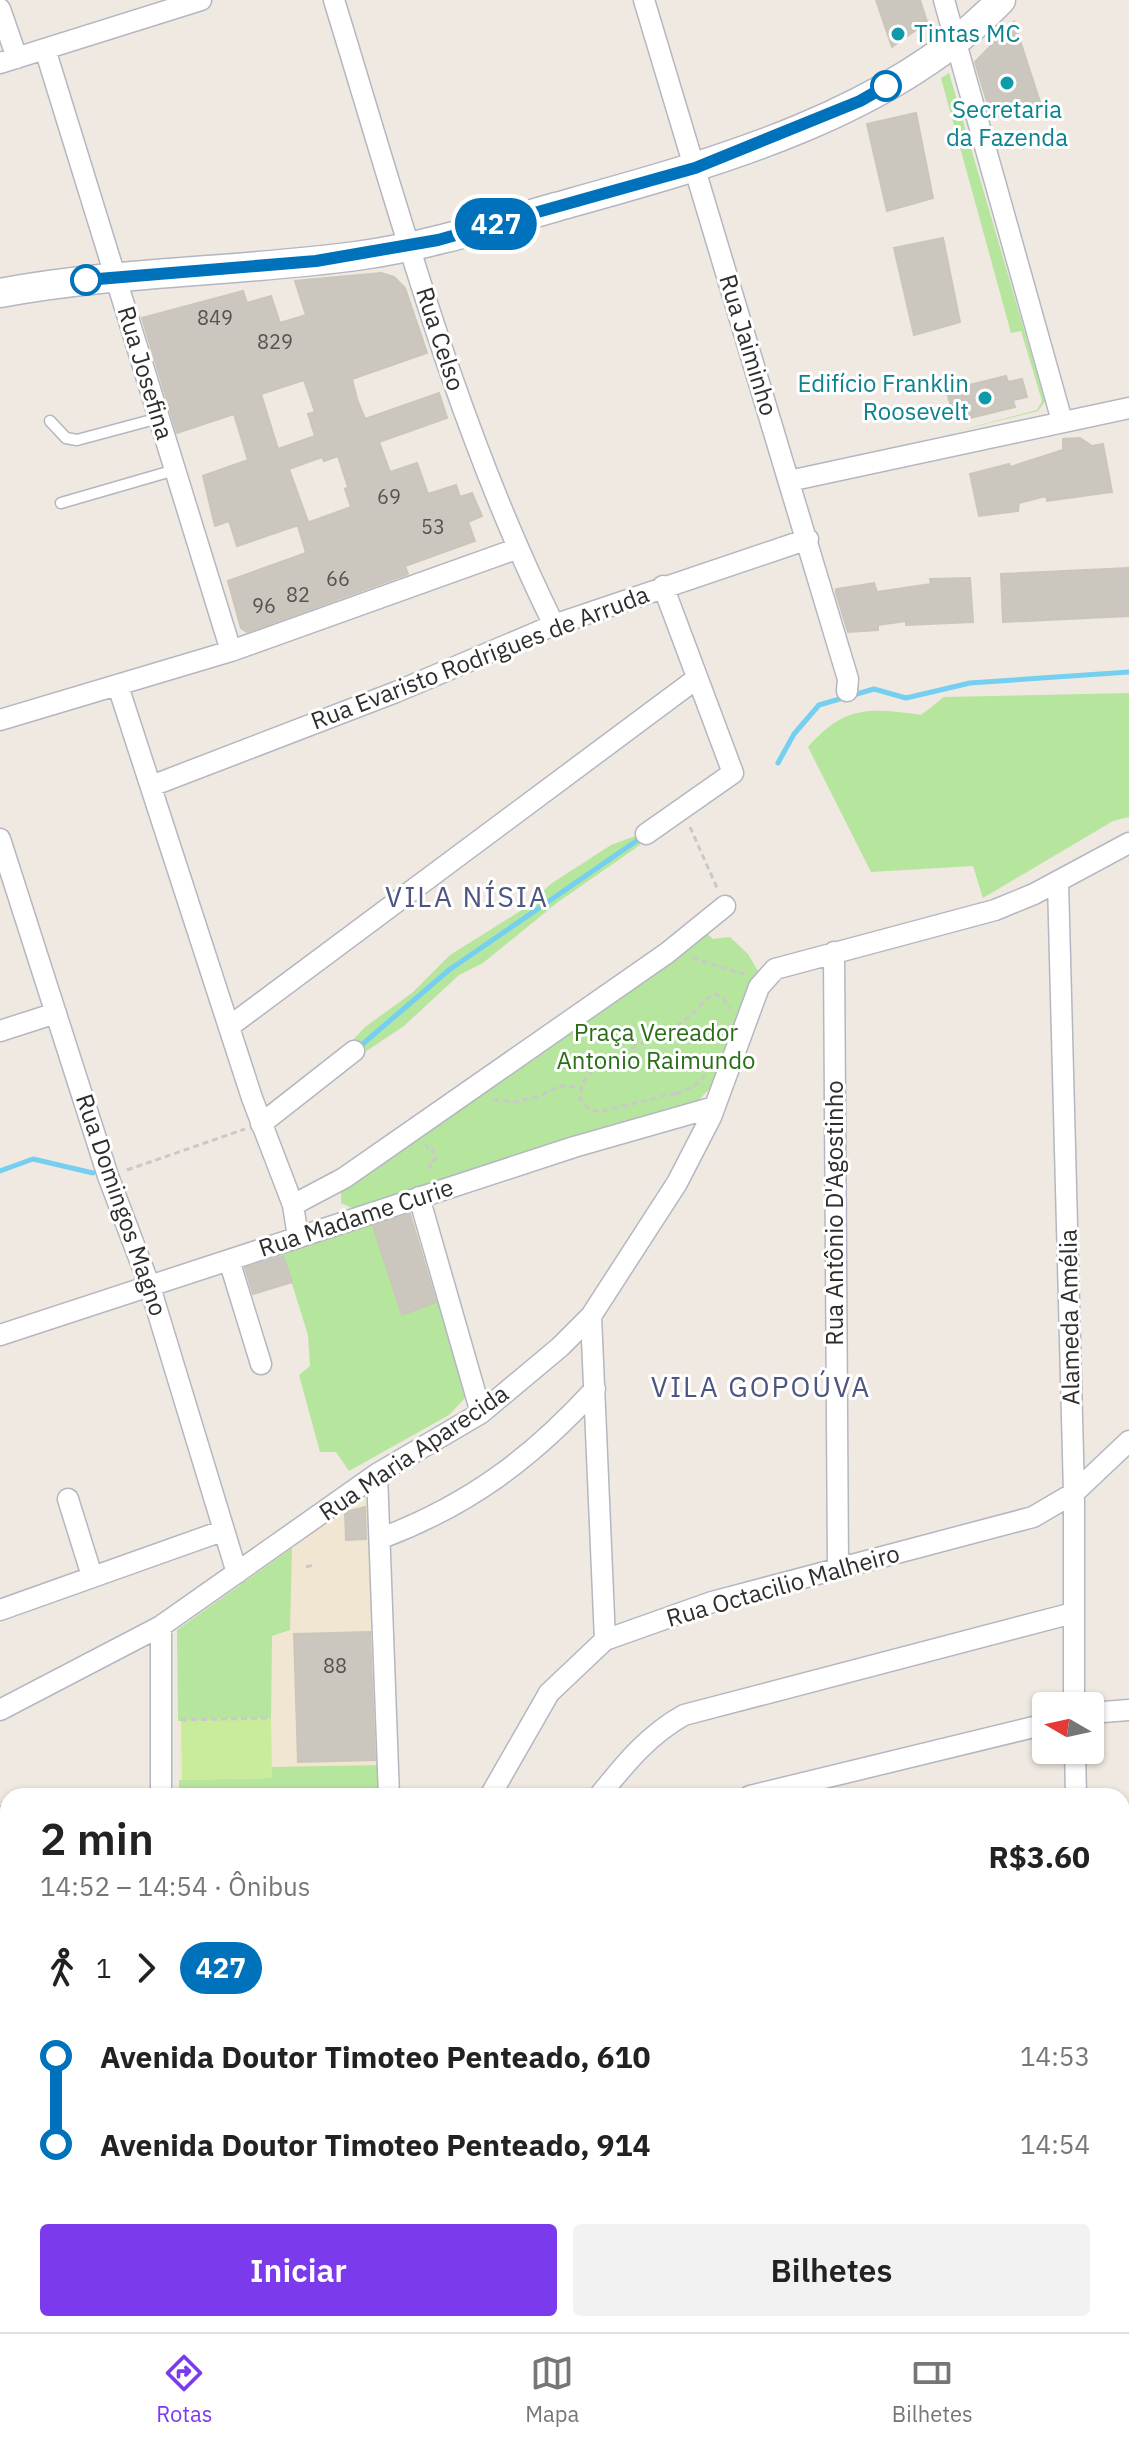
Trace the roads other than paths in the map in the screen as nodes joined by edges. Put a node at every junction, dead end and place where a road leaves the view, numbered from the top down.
1 (201, 0) edge
2 (334, 0) edge
3 (644, 0) edge
4 (944, 0) edge
5 (1001, 0) edge
6 (168, 5) edge
7 (0, 9) edge
8 (956, 42) junction
9 (45, 49) junction
10 (8, 61) edge
11 (695, 168) junction
12 (411, 246) junction
13 (114, 275) junction
14 (1, 290) edge
15 (1129, 408) edge
16 (159, 418) junction
17 (50, 421) dead end
18 (1062, 421) junction
19 (175, 470) junction
20 (789, 481) junction
21 (61, 503) dead end
22 (808, 539) junction
23 (516, 549) junction
24 (663, 586) junction
25 (554, 625) junction
26 (231, 651) junction
27 (696, 679) junction
28 (118, 686) junction
29 (847, 691) dead end
30 (0, 720) edge
31 (154, 785) junction
32 (646, 834) dead end
33 (0, 839) edge
34 (1129, 843) edge
35 (6, 878) edge
36 (1058, 882) junction
37 (1034, 894) junction
38 (725, 906) road end
39 (1059, 928) junction
40 (834, 952) junction
41 (56, 1013) junction
42 (230, 1026) junction
43 (0, 1031) edge
44 (354, 1051) dead end
45 (714, 1107) junction
46 (261, 1124) junction
47 (326, 1189) junction
48 (419, 1197) junction
49 (293, 1205) junction
50 (338, 1224) junction
51 (298, 1237) junction
52 (229, 1260) junction
53 (150, 1287) junction
54 (591, 1316) junction
55 (0, 1335) edge
56 (261, 1364) dead end
57 (595, 1389) junction
58 (481, 1413) junction
59 (1129, 1441) edge
60 (377, 1474) junction
61 (1074, 1493) junction
62 (68, 1499) dead end
63 (222, 1531) junction
64 (382, 1538) junction
65 (838, 1569) junction
66 (237, 1573) junction
67 (92, 1576) junction
68 (0, 1610) edge
69 (1073, 1613) junction
70 (161, 1626) junction
71 (605, 1640) junction
72 (1074, 1692) edge
73 (0, 1710) edge
74 (1129, 1710) edge
75 (1104, 1712) edge
76 (1032, 1727) edge
77 (1075, 1764) edge
78 (161, 1788) edge
79 (389, 1788) edge
80 (495, 1788) edge
81 (606, 1788) edge
82 (783, 1788) edge
83 (1076, 1788) edge

1 - 6 street
2 - 12 street, Rua Celso
3 - 11 street, Rua Jaiminho
4 - 8 street
5 - 8 main road
6 - 9 street
7 - 10 street
8 - 11 main road
8 - 18 street
9 - 10 street
9 - 13 street, Rua Josefina
11 - 12 main road
11 - 20 street, Rua Jaiminho
12 - 13 main road
12 - 23 street, Rua Celso
13 - 14 main road
13 - 16 street, Rua Josefina
15 - 18 street
16 - 17 lane
16 - 19 street, Rua Josefina
18 - 20 street
19 - 21 lane
19 - 26 street, Rua Josefina
20 - 22 street, Rua Jaiminho
22 - 24 street, Rua Evaristo Rodrigues de Arruda
22 - 29 street, Rua Jaiminho
23 - 25 street, Rua Celso
23 - 26 street
24 - 25 street, Rua Evaristo Rodrigues de Arruda
24 - 27 street
25 - 31 street, Rua Evaristo Rodrigues de Arruda
26 - 28 street
27 - 32 street
27 - 42 street
28 - 30 street
28 - 31 street
31 - 42 street
33 - 35 street, Rua Domingos Magno
34 - 36 street
35 - 41 street, Rua Domingos Magno
36 - 37 street
36 - 39 street, Alameda Amélia
37 - 39 street
37 - 40 street
38 - 47 street
39 - 61 street, Alameda Amélia
40 - 45 street, Rua Maria Aparecida
40 - 65 street, Rua Antônio D'Agostinho
41 - 43 street
41 - 53 street, Rua Domingos Magno
42 - 46 street
44 - 46 street
45 - 48 street, Rua Madame Curie
45 - 54 street, Rua Maria Aparecida
46 - 49 street
47 - 49 street
47 - 50 street
48 - 50 street, Rua Madame Curie
48 - 58 street
49 - 51 street
50 - 51 street, Rua Madame Curie
51 - 52 street, Rua Madame Curie
52 - 53 street, Rua Madame Curie
52 - 56 street
53 - 55 street, Rua Madame Curie
53 - 63 street, Rua Domingos Magno
54 - 57 street
54 - 58 street, Rua Maria Aparecida
57 - 64 street
57 - 71 street
58 - 60 street, Rua Maria Aparecida
59 - 61 street, Rua Octacilio Malheiro
60 - 64 street
60 - 66 street, Rua Maria Aparecida
61 - 65 street, Rua Octacilio Malheiro
61 - 69 street, Alameda Amélia
62 - 67 street
63 - 66 street, Rua Domingos Magno
63 - 67 street
64 - 79 street
65 - 71 street, Rua Octacilio Malheiro
66 - 70 street, Rua Maria Aparecida
67 - 68 street
69 - 72 street, Alameda Amélia
69 - 81 street
70 - 73 street, Rua Maria Aparecida
70 - 78 street
71 - 80 street, Rua Octacilio Malheiro
74 - 75 street
76 - 82 street
77 - 83 street

